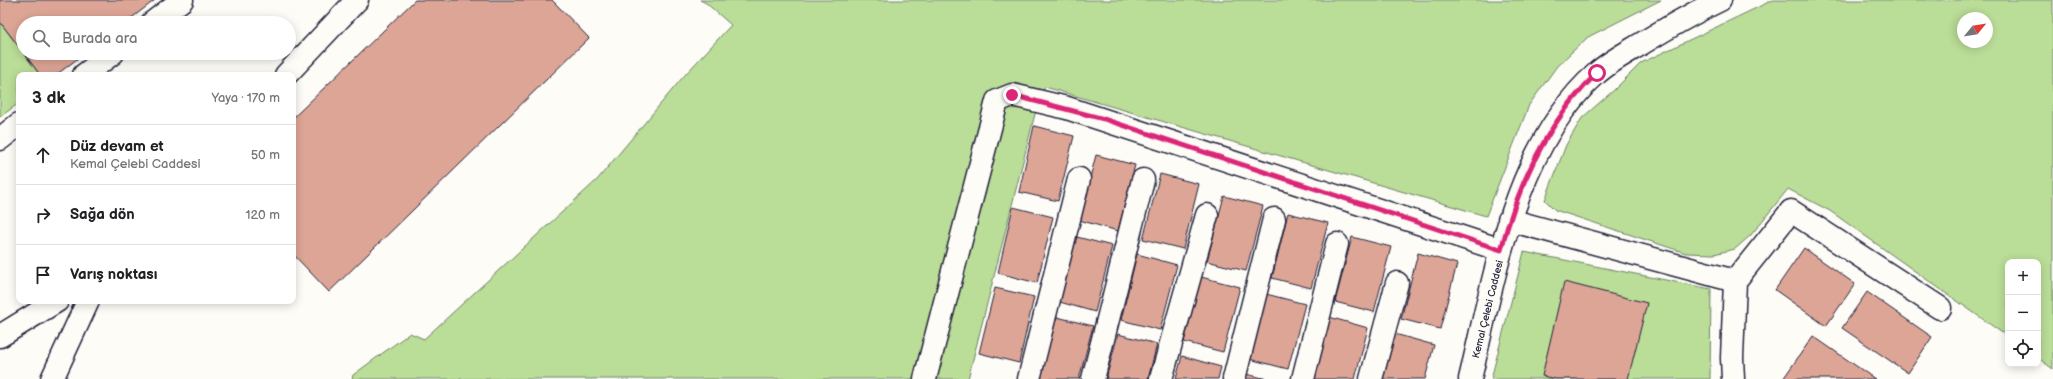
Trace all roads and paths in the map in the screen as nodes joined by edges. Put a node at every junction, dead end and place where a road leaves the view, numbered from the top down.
1 (182, 0) edge
2 (357, 0) edge
3 (1720, 0) edge
4 (161, 16) edge
5 (104, 60) edge
6 (88, 72) edge
7 (289, 72) edge
8 (16, 126) edge
9 (0, 139) edge
10 (1079, 179) dead end
11 (1143, 180) dead end
12 (1207, 215) dead end
13 (1274, 219) dead end
14 (1509, 220) junction
15 (1337, 244) dead end
16 (1501, 250) junction
17 (1735, 281) junction
18 (1396, 283) dead end
19 (51, 304) edge
20 (87, 304) edge
21 (1940, 308) dead end
22 (0, 336) edge
23 (52, 379) edge
24 (925, 379) edge
25 (1029, 379) edge
26 (1093, 379) edge
27 (1161, 379) edge
28 (1234, 379) edge
29 (1303, 379) edge
30 (1371, 379) edge
31 (1470, 379) edge
32 (1733, 379) edge

1 - 4 street
2 - 7 street
3 - 14 street, Kemal Çelebi Caddesi
5 - 6 street
8 - 9 street
10 - 25 street
11 - 26 street
12 - 27 street
13 - 28 street
14 - 16 street, Kemal Çelebi Caddesi
14 - 17 street
15 - 29 street
16 - 24 street
16 - 31 street, Kemal Çelebi Caddesi
17 - 21 street
17 - 32 street
18 - 30 street
19 - 22 street
20 - 23 street

